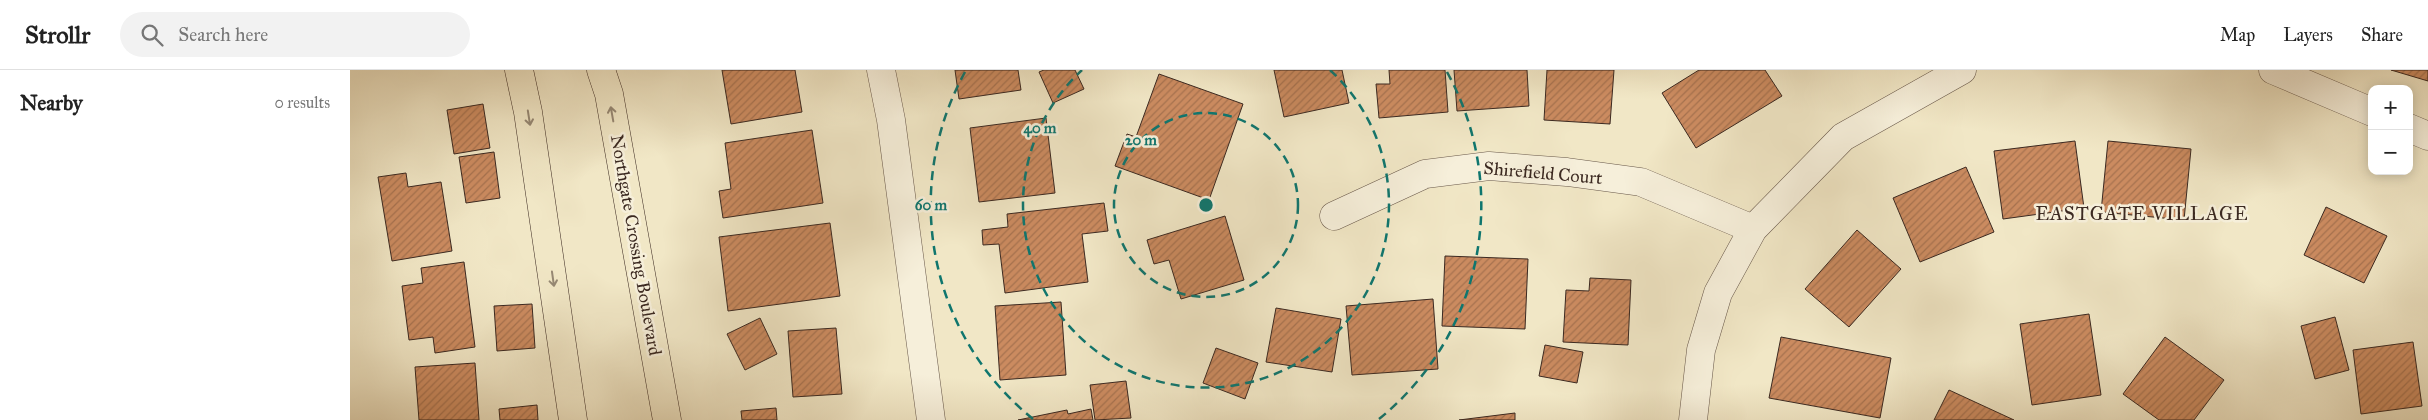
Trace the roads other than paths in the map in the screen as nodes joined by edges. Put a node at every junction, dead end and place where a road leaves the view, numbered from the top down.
1 (519, 70) edge
2 (602, 70) edge
3 (881, 70) edge
4 (1962, 70) edge
5 (2273, 70) edge
6 (2368, 110) edge
7 (2413, 130) edge
8 (2428, 136) edge
9 (1334, 216) dead end
10 (1753, 229) junction
11 (573, 420) edge
12 (667, 420) edge
13 (931, 420) edge
14 (1692, 420) edge

1 -> 11 main road
12 -> 2 main road, Northgate Crossing Boulevard
3 - 13 street
4 - 10 street
5 - 6 street
7 - 8 street
9 - 10 street, Shirefield Court
10 - 14 street

